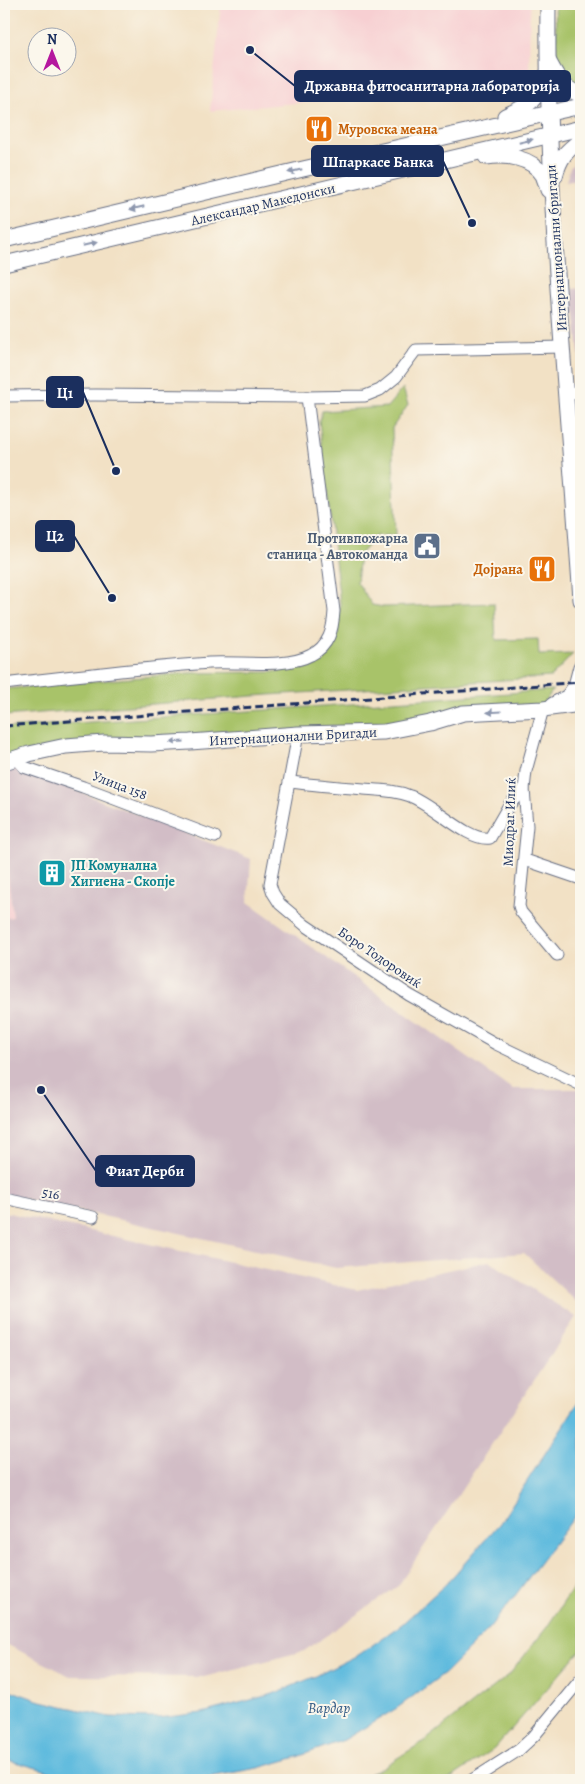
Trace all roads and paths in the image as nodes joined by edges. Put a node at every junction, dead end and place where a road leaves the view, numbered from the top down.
1 (548, 4) edge
2 (548, 66) junction
3 (581, 95) edge
4 (581, 106) edge
5 (549, 113) junction
6 (479, 128) junction
7 (581, 128) edge
8 (550, 136) junction
9 (581, 140) edge
10 (444, 161) junction
11 (552, 194) junction
12 (4, 240) edge
13 (42, 255) junction
14 (4, 264) edge
15 (4, 272) edge
16 (563, 347) junction
17 (574, 394) edge
18 (4, 396) edge
19 (307, 397) junction
20 (581, 600) edge
21 (581, 668) edge
22 (4, 684) edge
23 (576, 686) junction
24 (581, 703) edge
25 (543, 708) junction
26 (298, 734) junction
27 (10, 760) edge
28 (290, 782) junction
29 (524, 789) junction
30 (215, 837) dead end
31 (524, 860) junction
32 (581, 880) edge
33 (557, 955) dead end
34 (581, 1085) edge
35 (4, 1198) edge
36 (93, 1216) dead end
37 (581, 1679) edge
38 (472, 1780) edge

1 - 2 street, Интернационални бригади
2 - 3 street
2 - 5 street, Интернационални бригади
2 - 6 street
4 - 5 street, Александар Македонски
5 - 6 street, Александар Македонски
5 - 8 street, Интернационални бригади
6 -> 12 street, Александар Македонски
7 - 8 street, Александар Македонски
10 -> 8 street, Александар Македонски
8 - 11 street, Интернационални бригади
9 - 11 street
10 - 11 street
13 -> 10 street, Александар Македонски
11 - 16 street, Интернационални бригади
13 - 14 street, Александар Македонски
13 - 15 street
16 - 17 street, Интернационални бригади
16 - 19 street
17 - 20 street, Интернационални бригади
18 - 19 street
19 - 22 street
21 - 23 street
23 - 24 street
23 - 25 street
24 - 25 street, Интернационални Бригади
25 -> 26 street, Интернационални Бригади
25 - 29 street, Миодраг Илиќ
26 -> 27 street, Интернационални Бригади
26 - 28 street, Боро Тодоровиќ
27 - 30 street, Улица 158
28 - 29 street
28 - 34 street, Боро Тодоровиќ
29 - 31 street, Миодраг Илиќ
31 - 32 street
31 - 33 street, Миодраг Илиќ
35 - 36 street, 516
37 - 38 street

